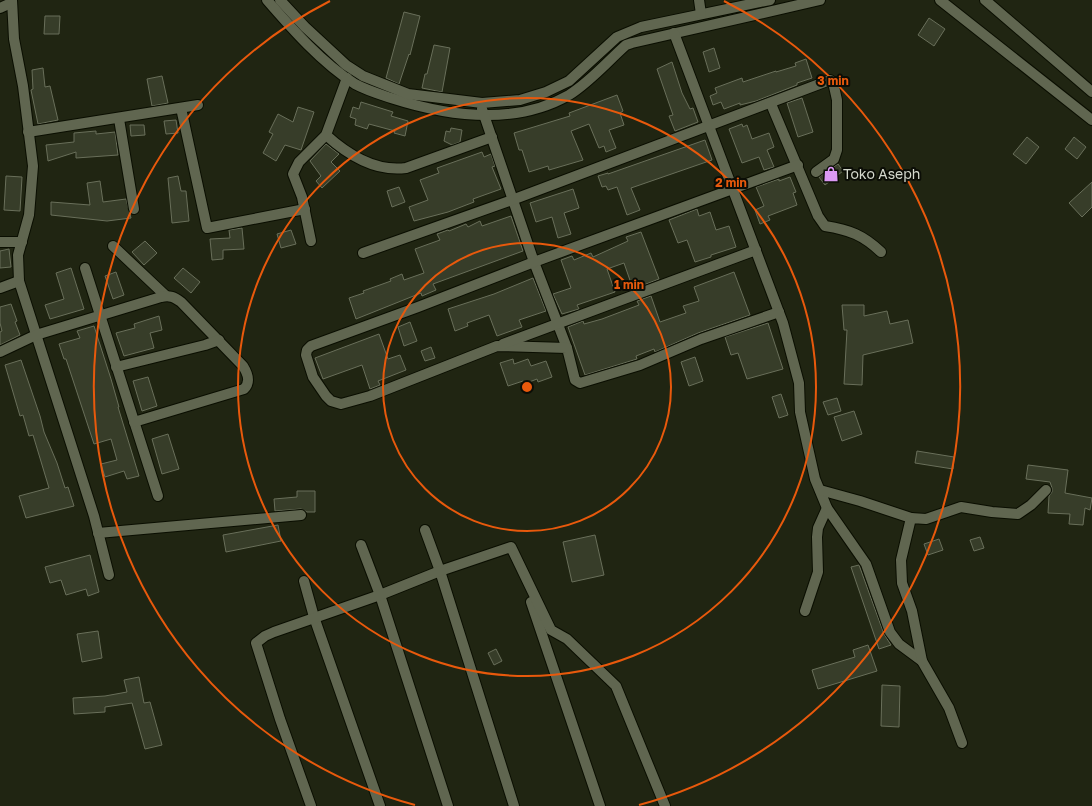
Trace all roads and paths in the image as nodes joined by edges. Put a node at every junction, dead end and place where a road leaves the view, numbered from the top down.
1 (267, 0) edge
2 (280, 0) edge
3 (699, 0) edge
4 (770, 0) edge
5 (820, 0) edge
6 (940, 0) edge
7 (985, 0) edge
8 (11, 1) edge
9 (0, 8) edge
10 (701, 14) junction
11 (674, 33) junction
12 (347, 78) junction
13 (1092, 92) edge
14 (482, 103) junction
15 (772, 104) junction
16 (198, 106) dead end
17 (181, 108) junction
18 (483, 115) junction
19 (119, 119) junction
20 (1092, 120) edge
21 (710, 126) junction
22 (28, 132) junction
23 (326, 135) junction
24 (492, 138) junction
25 (798, 165) junction
26 (816, 172) dead end
27 (734, 190) junction
28 (512, 200) junction
29 (134, 209) dead end
30 (305, 209) junction
31 (311, 241) dead end
32 (0, 242) edge
33 (22, 242) junction
34 (113, 246) dead end
35 (756, 250) junction
36 (881, 252) dead end
37 (363, 253) dead end
38 (534, 262) junction
39 (85, 268) dead end
40 (18, 280) junction
41 (0, 288) edge
42 (166, 296) junction
43 (779, 312) junction
44 (101, 316) junction
45 (558, 324) junction
46 (36, 335) junction
47 (218, 340) junction
48 (498, 346) junction
49 (567, 348) junction
50 (0, 352) edge
51 (116, 367) junction
52 (134, 422) junction
53 (820, 490) junction
54 (1046, 490) dead end
55 (158, 496) dead end
56 (827, 508) junction
57 (301, 515) dead end
58 (911, 518) junction
59 (425, 530) dead end
60 (98, 533) junction
61 (361, 545) dead end
62 (511, 547) junction
63 (440, 571) junction
64 (109, 575) dead end
65 (304, 581) dead end
66 (380, 595) junction
67 (805, 611) dead end
68 (314, 617) junction
69 (922, 661) junction
70 (962, 743) dead end
71 (312, 806) edge
72 (380, 806) edge
73 (448, 806) edge
74 (514, 806) edge
75 (600, 806) edge
76 (665, 806) edge

1 - 12 street
2 - 14 street
3 - 10 street
4 - 10 street
5 - 11 street
6 - 20 street
7 - 13 street
8 - 9 street
8 - 22 street
10 - 14 street
11 - 18 street
11 - 21 street
12 - 18 street
12 - 23 street
14 - 18 street
15 - 21 street
15 - 25 street
15 - 26 street
16 - 17 street
17 - 19 street
17 - 30 street
18 - 24 street
19 - 22 street
19 - 29 street
21 - 27 street
21 - 28 street
22 - 33 street
23 - 24 street
23 - 30 street
24 - 28 street
25 - 27 street
25 - 36 street
27 - 35 street
27 - 38 street
28 - 37 street
28 - 38 street
30 - 31 street
32 - 33 street
33 - 40 street
34 - 42 street
35 - 43 street
35 - 45 street
38 - 45 street
38 - 48 street
39 - 44 street
40 - 41 street
40 - 46 street
42 - 44 street
42 - 47 street
43 - 49 street
43 - 53 street
44 - 46 street
44 - 51 street
45 - 48 street
45 - 49 street
46 - 50 street
46 - 60 street
47 - 51 street
47 - 52 street
48 - 49 street
51 - 52 street
52 - 55 street
53 - 56 street
53 - 58 street
54 - 58 street
56 - 67 street
56 - 69 street
57 - 60 street
58 - 69 street
59 - 63 street
60 - 64 street
61 - 66 street
62 - 63 street
62 - 75 street
62 - 76 street
63 - 66 street
63 - 74 street
65 - 68 street
66 - 68 street
66 - 73 street
68 - 71 street
68 - 72 street
69 - 70 street

